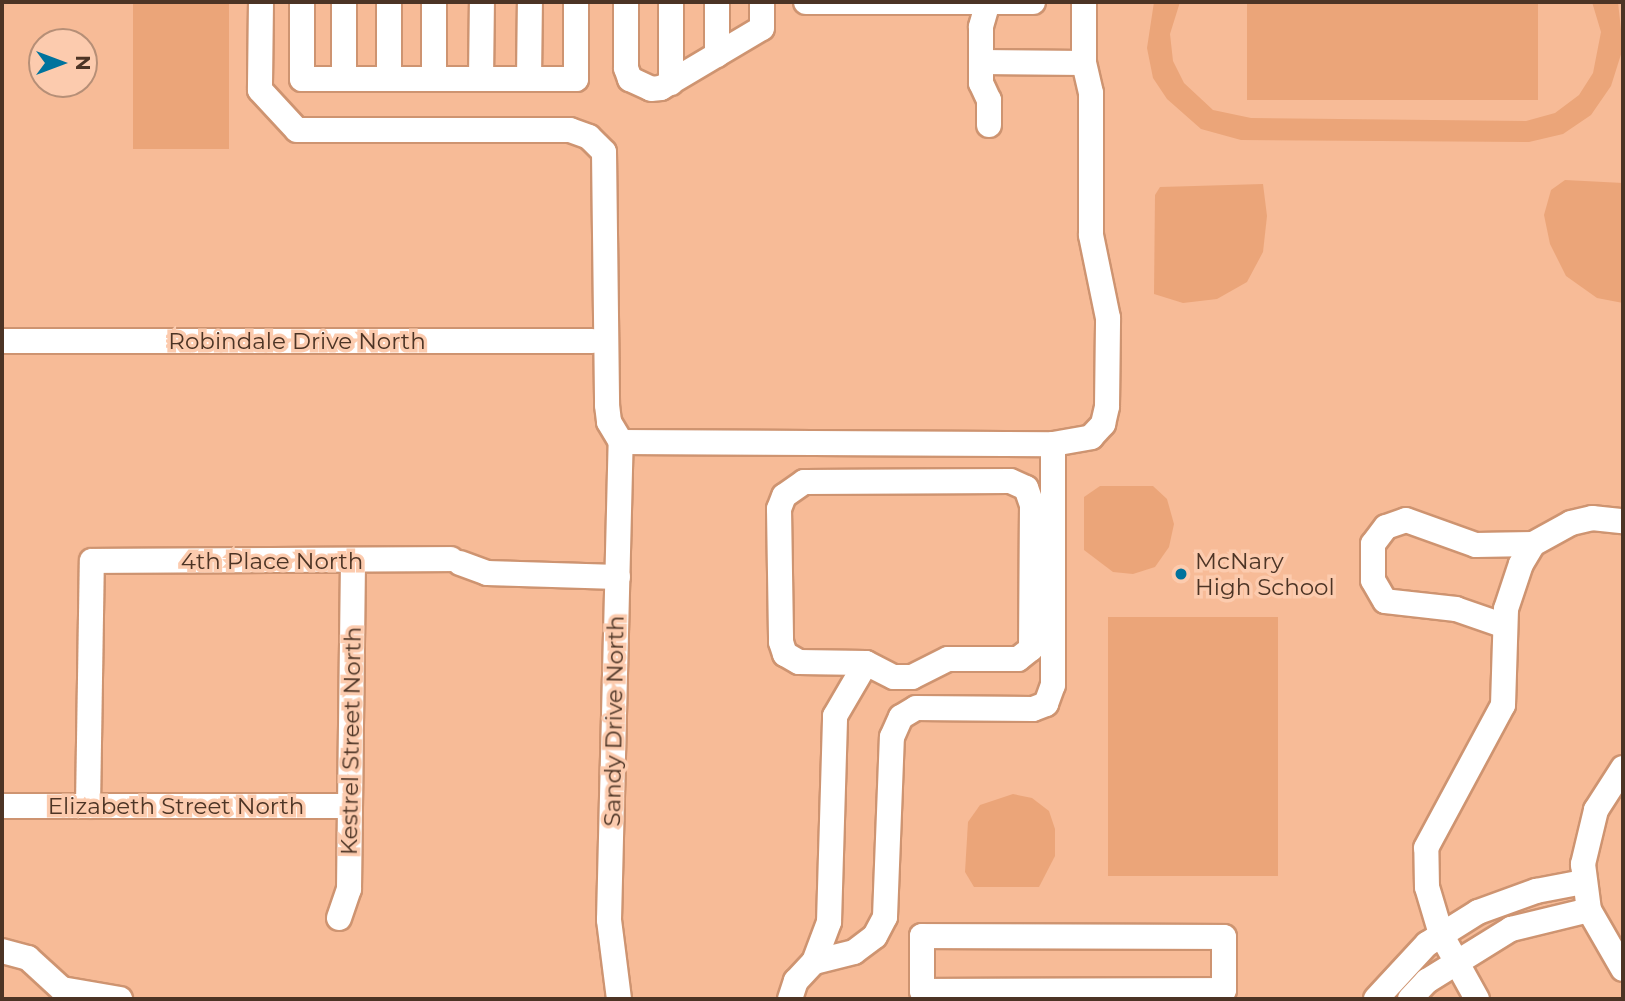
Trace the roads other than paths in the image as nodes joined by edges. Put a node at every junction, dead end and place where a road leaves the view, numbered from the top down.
1 (261, 2) edge
2 (302, 2) edge
3 (344, 2) edge
4 (389, 2) edge
5 (434, 2) edge
6 (482, 2) edge
7 (530, 2) edge
8 (576, 2) edge
9 (626, 2) edge
10 (671, 2) edge
11 (717, 2) edge
12 (762, 2) edge
13 (806, 2) edge
14 (1033, 2) edge
15 (1084, 2) edge
16 (853, 3) edge
17 (897, 3) edge
18 (942, 3) edge
19 (988, 3) edge
20 (717, 55) junction
21 (981, 62) junction
22 (1084, 62) junction
23 (344, 79) junction
24 (389, 79) junction
25 (434, 79) junction
26 (481, 79) junction
27 (529, 79) junction
28 (671, 83) junction
29 (989, 125) dead end
30 (2, 341) edge
31 (592, 341) dead end
32 (621, 442) junction
33 (1054, 444) junction
34 (1623, 521) edge
35 (1533, 544) junction
36 (353, 562) junction
37 (618, 576) junction
38 (1505, 626) junction
39 (866, 663) junction
40 (1623, 768) edge
41 (2, 806) edge
42 (88, 806) junction
43 (350, 806) junction
44 (1583, 882) junction
45 (1589, 910) junction
46 (338, 918) dead end
47 (1441, 934) junction
48 (2, 951) edge
49 (814, 962) junction
50 (1455, 963) junction
51 (1623, 969) edge
52 (1033, 995) edge
53 (1185, 995) edge
54 (81, 996) edge
55 (120, 999) edge
56 (619, 999) edge
57 (790, 999) edge
58 (1376, 999) edge
59 (1410, 999) edge
60 (1477, 999) edge

1 - 32 street
2 - 23 street
3 - 23 street
4 - 24 street
5 - 25 street
6 - 26 street
7 - 27 street
8 - 27 street
9 - 28 street
10 - 28 street
11 - 20 street
12 - 20 street
13 - 16 street
14 - 19 street
15 - 22 street
16 - 17 street
17 - 18 street
18 - 19 street
19 - 21 street
20 - 28 street
21 - 22 street
21 - 29 street
22 - 33 street
23 - 24 street
24 - 25 street
25 - 26 street
26 - 27 street
30 - 31 street, Robindale Drive North
32 - 33 street
32 - 37 street, Sandy Drive North
33 - 49 street
34 - 35 street
35 - 38 street
35 - 38 street
36 - 37 street, 4th Place North
36 - 42 street, 4th Place North
36 - 43 street, Kestrel Street North
37 - 56 street, Sandy Drive North
38 - 47 street
39 - 39 street
39 - 49 street
40 - 44 street
41 - 42 street, Elizabeth Street North
42 - 43 street, Elizabeth Street North
43 - 46 street, Kestrel Street North
44 - 45 street
44 - 47 street
45 - 50 street
45 - 51 street
47 - 50 street
47 - 58 street
48 - 54 street
49 - 57 street
50 - 59 street
50 - 60 street
52 - 53 street
52 - 53 street
54 - 55 street

